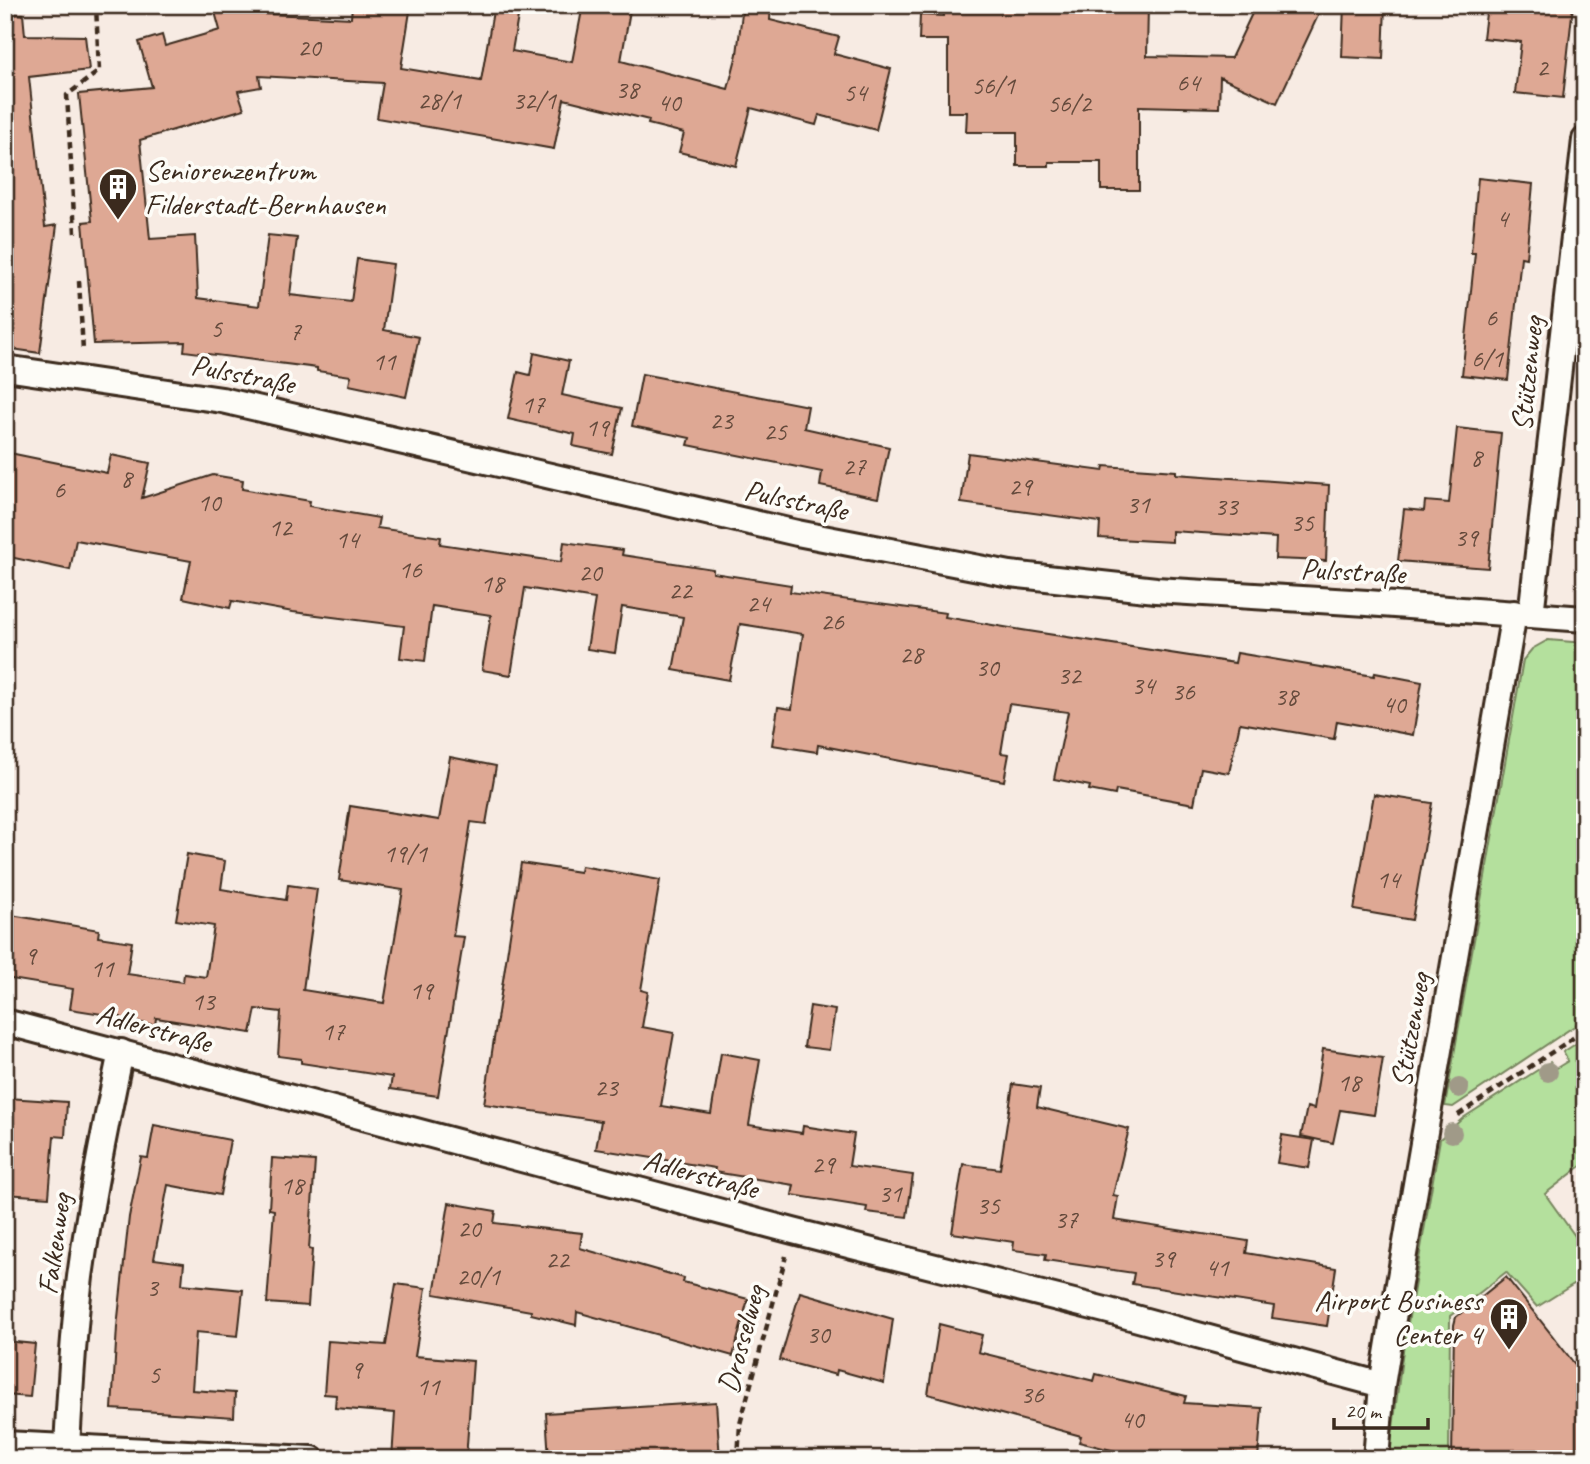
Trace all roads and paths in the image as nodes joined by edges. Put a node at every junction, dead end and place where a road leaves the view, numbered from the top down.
1 (96, 5) edge
2 (1585, 140) edge
3 (75, 233) dead end
4 (79, 281) dead end
5 (5, 369) edge
6 (84, 380) junction
7 (1523, 614) junction
8 (1585, 619) edge
9 (5, 1021) edge
10 (1585, 1030) edge
11 (121, 1052) junction
12 (1452, 1122) dead end
13 (793, 1231) junction
14 (1382, 1385) junction
15 (5, 1444) edge
16 (67, 1447) junction
17 (312, 1459) edge
18 (738, 1459) edge
19 (1376, 1459) edge

1 - 3 path
2 - 7 street, Stützenweg
4 - 6 path
5 - 6 street, Pulsstraße
6 - 7 street, Pulsstraße
7 - 8 street, Pulsstraße
7 - 14 street, Stützenweg
9 - 11 street, Adlerstraße
10 - 12 path
11 - 13 street, Adlerstraße
11 - 16 street, Falkenweg
13 - 14 street, Adlerstraße
13 - 18 path, Drosselweg
14 - 19 street, Stützenweg
15 - 16 street
16 - 17 street

